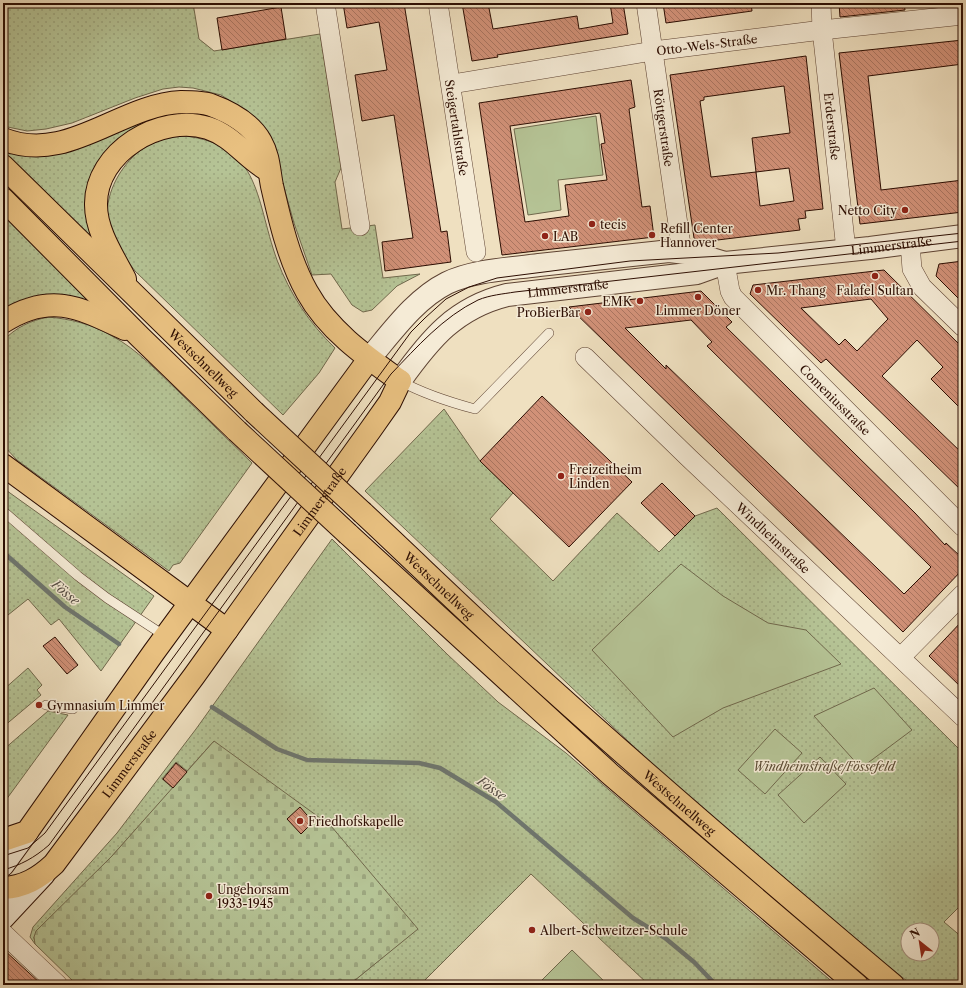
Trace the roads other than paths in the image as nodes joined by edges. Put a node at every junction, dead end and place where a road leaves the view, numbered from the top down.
1 (325, 3) edge
2 (438, 3) edge
3 (646, 3) edge
4 (821, 3) edge
5 (963, 15) edge
6 (822, 30) junction
7 (653, 51) junction
8 (452, 84) junction
9 (3, 139) edge
10 (3, 166) edge
11 (268, 170) junction
12 (3, 199) edge
13 (360, 226) dead end
14 (963, 236) edge
15 (910, 243) junction
16 (846, 250) junction
17 (476, 252) dead end
18 (682, 252) junction
19 (725, 263) junction
20 (134, 296) junction
21 (3, 322) edge
22 (963, 328) edge
23 (549, 333) dead end
24 (140, 337) junction
25 (585, 357) dead end
26 (369, 359) junction
27 (400, 381) junction
28 (3, 465) edge
29 (3, 511) edge
30 (963, 527) edge
31 (963, 594) edge
32 (190, 603) junction
33 (227, 630) junction
34 (165, 636) junction
35 (902, 658) junction
36 (46, 704) dead end
37 (72, 709) dead end
38 (963, 717) edge
39 (27, 832) junction
40 (3, 840) edge
41 (54, 864) junction
42 (3, 865) edge
43 (3, 888) edge
44 (3, 918) edge
45 (3, 933) edge
46 (58, 985) edge
47 (857, 985) edge
48 (893, 985) edge

1 - 13 street
2 - 8 street, Steigertahlstraße
3 - 7 street, Röttgerstraße
4 - 6 street, Erderstraße
5 - 6 street, Otto-Wels-Straße
6 - 7 street, Otto-Wels-Straße
6 - 16 street, Erderstraße
7 - 8 street, Otto-Wels-Straße
7 - 18 street, Röttgerstraße
8 - 17 street, Steigertahlstraße
9 - 11 main road
10 - 20 main road, Westschnellweg
11 - 20 main road
11 - 26 main road
12 - 24 main road, Westschnellweg
14 - 15 street, Limmerstraße
15 - 16 street, Limmerstraße
15 - 22 street
16 - 19 street, Limmerstraße
18 - 19 street, Limmerstraße
18 - 26 street, Limmerstraße
19 - 27 street, Limmerstraße
19 - 30 street, Comeniusstraße
20 - 48 main road, Westschnellweg, bridge
21 - 24 main road
23 - 27 lane
24 - 47 main road, Westschnellweg, bridge
25 - 35 street, Windheimstraße
26 - 27 main road
26 - 32 main road, Limmerstraße
27 - 33 main road, Limmerstraße
28 - 32 main road
29 - 34 lane
31 - 35 street
32 - 33 main road
32 - 34 main road, Limmerstraße
33 - 41 main road, Limmerstraße
34 - 39 main road, Limmerstraße
35 - 38 street, Windheimstraße
36 - 37 lane
39 - 40 main road
39 - 42 street
41 - 43 main road, Limmerstraße
41 - 44 street
45 - 46 street

